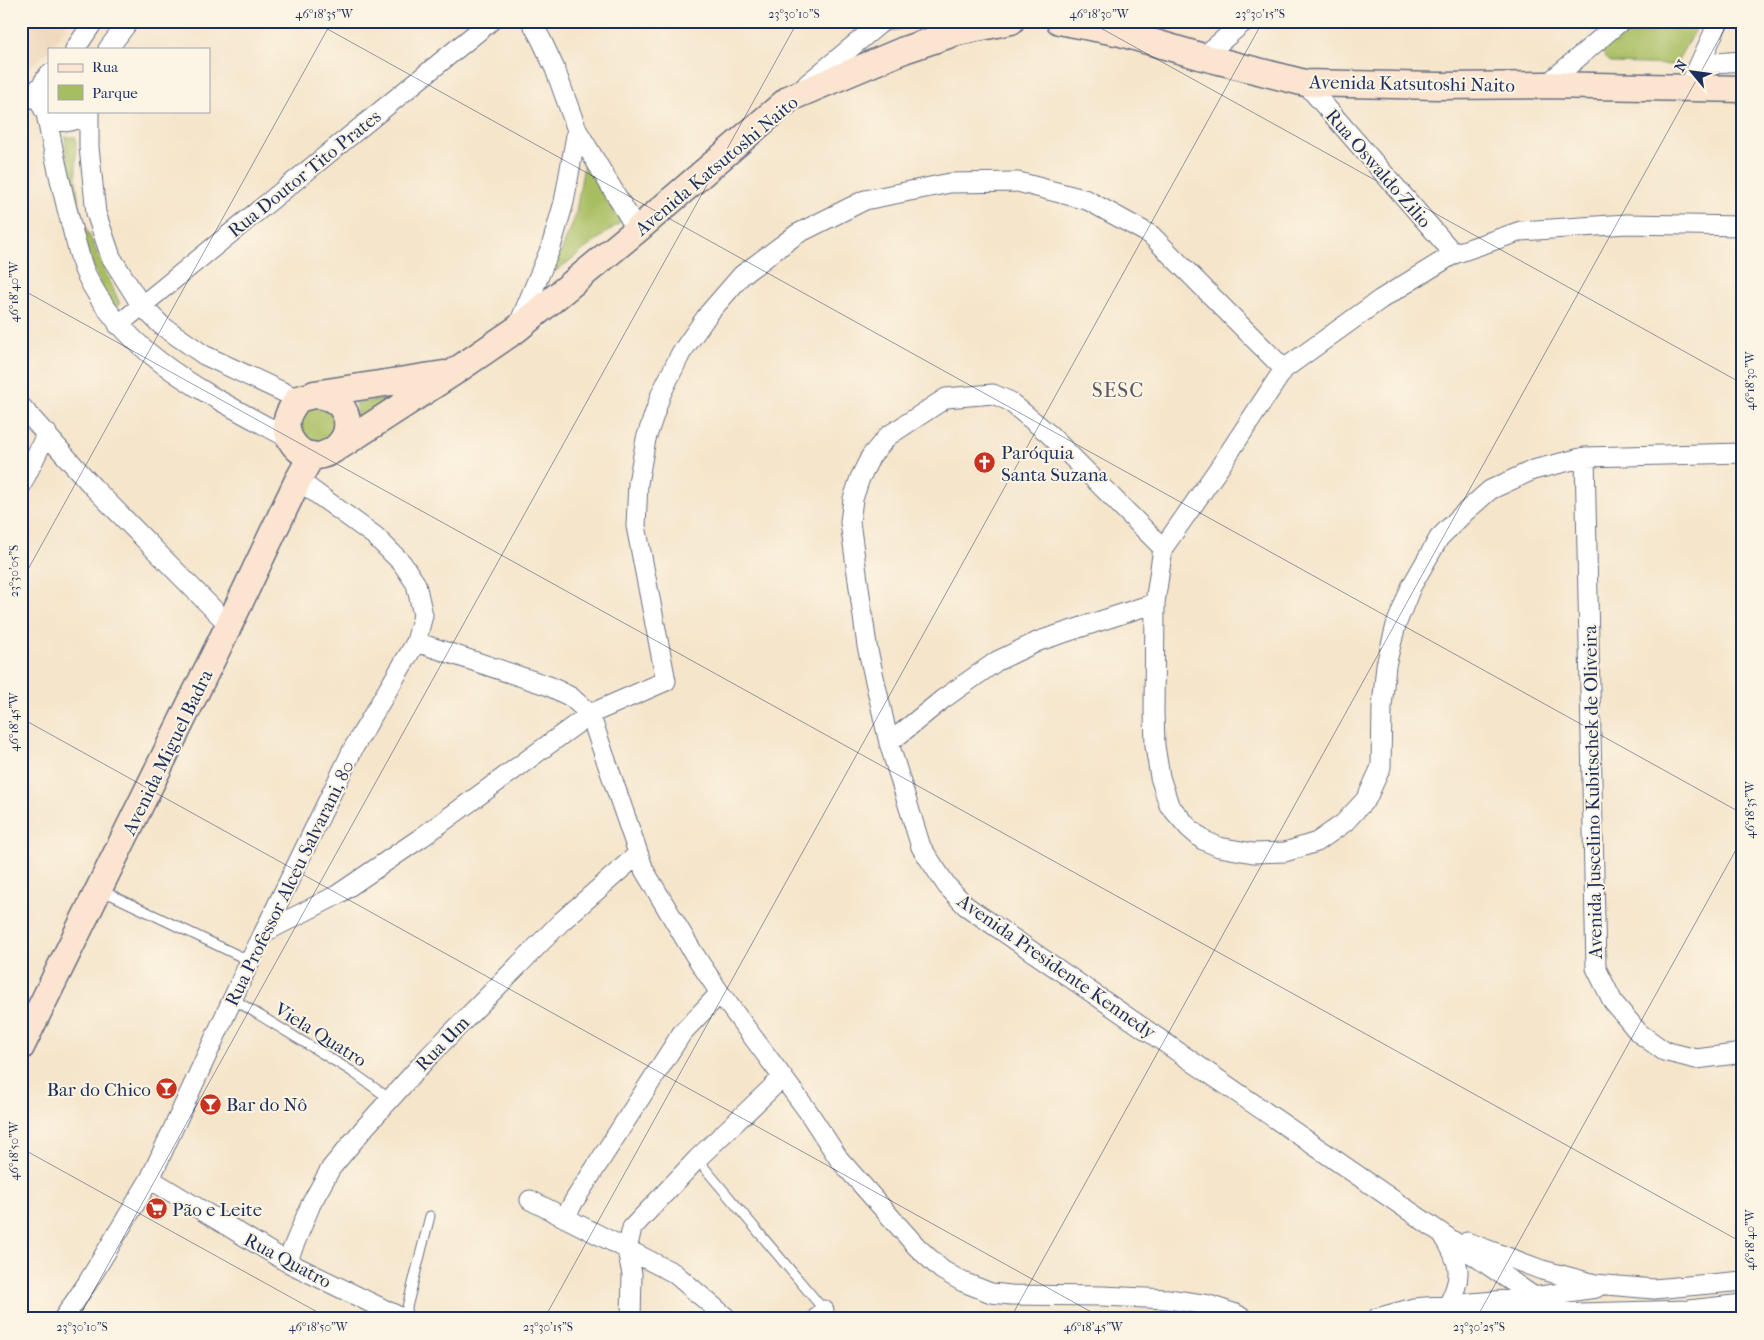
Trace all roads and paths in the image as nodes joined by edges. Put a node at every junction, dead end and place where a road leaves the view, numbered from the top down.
1 (94, 21) edge
2 (129, 21) edge
3 (491, 21) edge
4 (531, 21) edge
5 (883, 21) edge
6 (1011, 21) edge
7 (1059, 21) edge
8 (1245, 21) edge
9 (1621, 21) edge
10 (1719, 21) edge
11 (952, 27) edge
12 (77, 48) edge
13 (109, 48) edge
14 (1203, 57) junction
15 (1743, 61) edge
16 (1700, 64) junction
17 (45, 80) edge
18 (1304, 83) junction
19 (1546, 85) junction
20 (1688, 88) junction
21 (1743, 89) edge
22 (790, 98) junction
23 (21, 104) edge
24 (87, 112) edge
25 (88, 112) edge
26 (46, 114) junction
27 (577, 130) junction
28 (1743, 226) edge
29 (637, 230) junction
30 (1454, 254) junction
31 (141, 306) junction
32 (118, 325) junction
33 (516, 329) junction
34 (1284, 369) junction
35 (454, 372) junction
36 (306, 397) junction
37 (21, 406) edge
38 (47, 434) junction
39 (290, 438) junction
40 (340, 446) junction
41 (1743, 453) edge
42 (312, 455) junction
43 (1585, 457) junction
44 (298, 480) junction
45 (21, 486) edge
46 (1163, 548) junction
47 (1154, 603) junction
48 (229, 625) junction
49 (416, 642) junction
50 (590, 714) junction
51 (889, 743) junction
52 (637, 855) junction
53 (99, 889) junction
54 (264, 932) junction
55 (250, 961) junction
56 (720, 993) junction
57 (233, 1000) junction
58 (21, 1047) edge
59 (1743, 1053) edge
60 (783, 1077) junction
61 (390, 1099) junction
62 (697, 1159) junction
63 (150, 1179) junction
64 (530, 1200) dead end
65 (430, 1216) dead end
66 (566, 1218) junction
67 (1440, 1232) junction
68 (627, 1250) junction
69 (287, 1262) junction
70 (1542, 1270) junction
71 (1743, 1281) edge
72 (1614, 1286) junction
73 (1533, 1296) junction
74 (1743, 1304) edge
75 (1447, 1312) edge
76 (1574, 1312) junction
77 (820, 1314) edge
78 (1476, 1316) junction
79 (63, 1319) edge
80 (404, 1319) edge
81 (631, 1319) edge
82 (728, 1319) edge
83 (1244, 1319) edge
84 (1376, 1319) edge
85 (1383, 1319) edge

1 - 12 street
2 - 13 street
3 - 31 street, Rua Doutor Tito Prates
4 - 27 street
5 - 22 street
6 - 11 main road, Avenida Katsutoshi Naito
7 - 14 main road, Avenida Katsutoshi Naito
8 - 14 street
9 - 19 street
10 - 16 street
11 - 22 main road, Avenida Katsutoshi Naito
14 - 18 main road, Avenida Katsutoshi Naito
15 - 16 street
16 - 20 street
17 - 23 street
17 - 26 street
18 - 19 main road, Avenida Katsutoshi Naito
18 - 30 street, Rua Oswaldo Zilio
19 - 20 main road, Avenida Katsutoshi Naito
20 - 21 main road, Avenida Katsutoshi Naito
22 - 29 main road, Avenida Katsutoshi Naito
24 - 26 street
25 - 31 street
26 - 32 street
27 - 29 street
27 - 33 street
28 - 30 street
29 - 33 main road, Avenida Katsutoshi Naito
30 - 34 street
31 - 32 street, Rua Doutor Tito Prates
31 - 36 street
32 - 39 street
33 - 35 main road, Avenida Katsutoshi Naito
34 - 46 street
34 - 50 street
35 - 36 main road
35 - 40 main road
36 - 39 main road
36 - 40 main road
37 - 38 street
38 - 45 street
38 - 48 street
39 - 42 main road
40 - 42 main road
41 - 43 street
42 - 44 main road, Avenida Miguel Badra
43 - 47 street
43 - 59 street, Avenida Juscelino Kubitschek de Oliveira
44 - 48 main road, Avenida Miguel Badra
44 - 49 street, Rua Professor Alceu Salvarani, 80
46 - 47 street
46 - 51 street, Avenida Presidente Kennedy
47 - 51 street
48 - 53 main road, Avenida Miguel Badra
49 - 50 street
49 - 54 street, Rua Professor Alceu Salvarani, 80
50 - 52 street
50 - 54 street
51 - 67 street, Avenida Presidente Kennedy
52 - 56 street
52 - 61 street, Rua Um
53 - 55 lane
53 - 58 main road, Avenida Miguel Badra
54 - 55 street, Rua Professor Alceu Salvarani, 80
55 - 57 street, Rua Professor Alceu Salvarani, 80
56 - 60 street
56 - 66 street
57 - 61 lane, Viela Quatro
57 - 63 street, Rua Professor Alceu Salvarani, 80
60 - 62 street
60 - 83 street
61 - 69 street, Rua Um
62 - 68 street
62 - 77 lane
63 - 69 street, Rua Quatro
63 - 79 street, Rua Professor Alceu Salvarani, 80
64 - 66 street
65 - 80 lane
66 - 68 street
67 - 70 street, Avenida Presidente Kennedy
67 - 73 street, Avenida Presidente Kennedy
67 - 75 street
68 - 81 street
68 - 82 street
69 - 80 street, Rua Quatro
70 - 72 street, Avenida Presidente Kennedy
70 - 73 street
71 - 72 street
72 - 73 street
73 - 75 street
73 - 76 street, Avenida Presidente Kennedy
73 - 78 street
74 - 76 street
75 - 78 street
75 - 84 street
76 - 78 street
84 - 85 street

